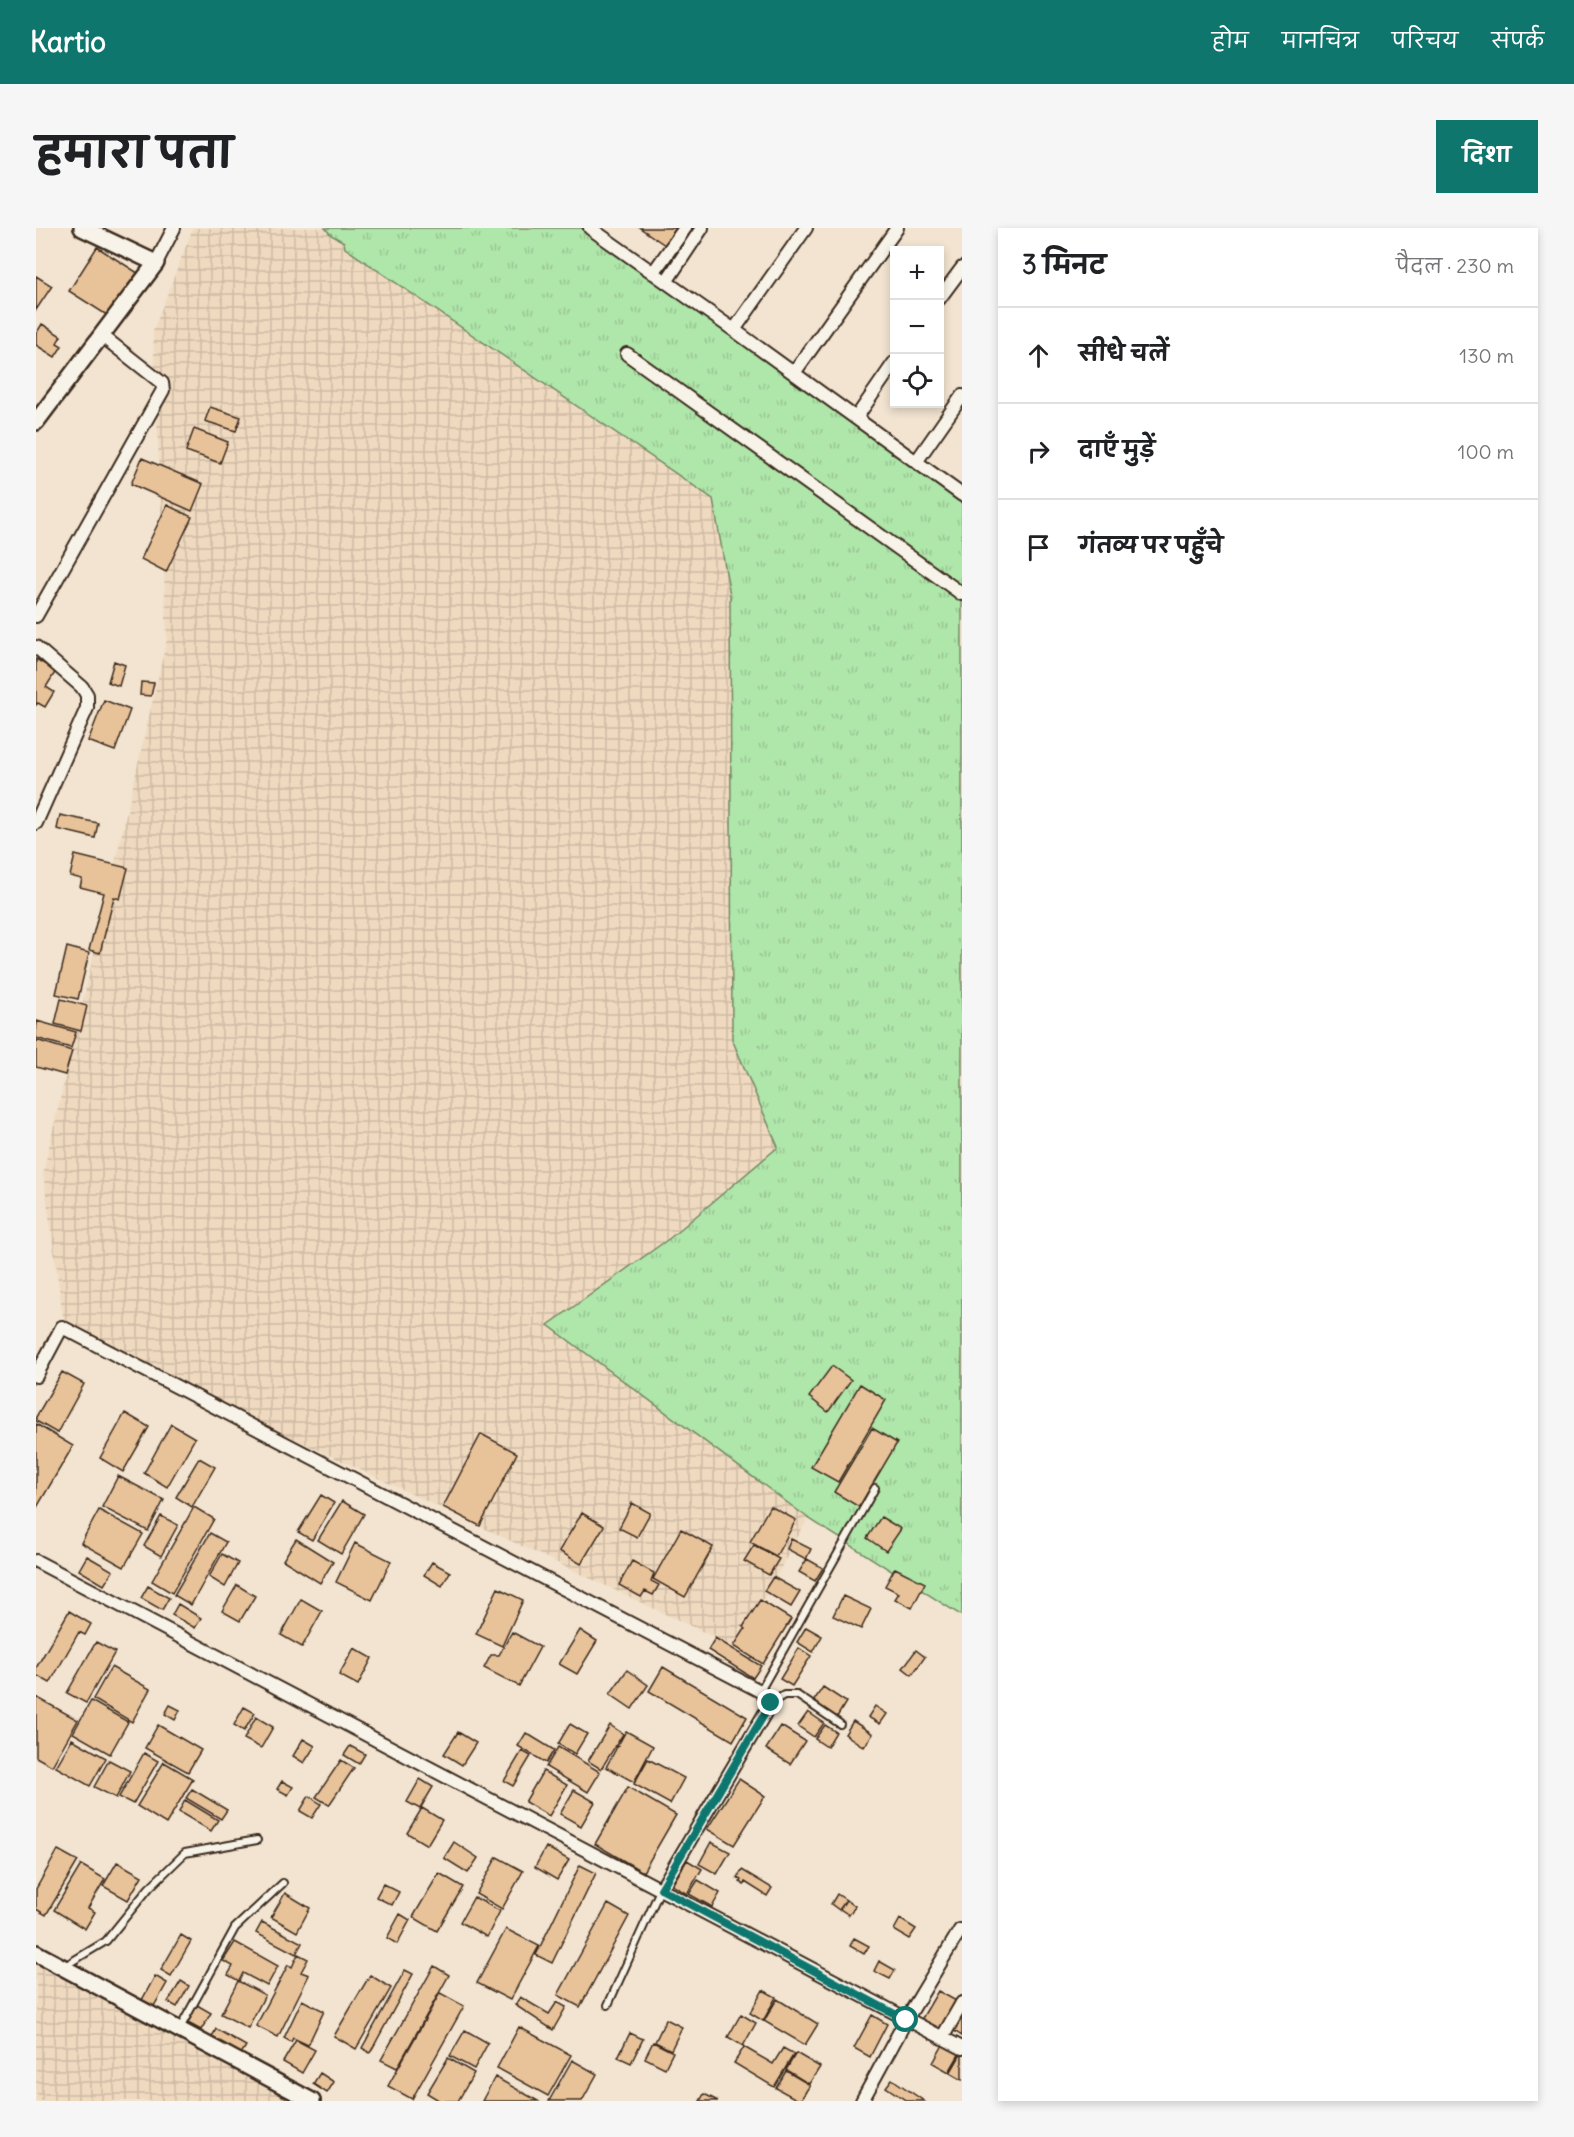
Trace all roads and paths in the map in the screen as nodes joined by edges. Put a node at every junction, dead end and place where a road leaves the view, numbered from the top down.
1 (82, 228) edge
2 (174, 228) edge
3 (591, 228) edge
4 (685, 228) edge
5 (702, 228) edge
6 (806, 228) edge
7 (897, 228) edge
8 (156, 263) junction
9 (962, 268) edge
10 (653, 273) junction
11 (666, 282) junction
12 (944, 292) edge
13 (734, 330) junction
14 (101, 335) junction
15 (627, 354) dead end
16 (890, 369) edge
17 (794, 373) junction
18 (962, 396) edge
19 (856, 418) junction
20 (36, 422) edge
21 (916, 462) junction
22 (962, 495) edge
23 (962, 594) edge
24 (36, 616) edge
25 (36, 647) edge
26 (36, 823) edge
27 (36, 1376) edge
28 (875, 1488) dead end
29 (36, 1561) edge
30 (760, 1691) junction
31 (771, 1703) junction
32 (840, 1724) dead end
33 (256, 1840) dead end
34 (283, 1883) dead end
35 (661, 1889) junction
36 (960, 1930) dead end
37 (36, 1953) edge
38 (63, 1967) junction
39 (962, 2003) edge
40 (608, 2005) dead end
41 (906, 2020) junction
42 (179, 2030) junction
43 (942, 2038) junction
44 (962, 2048) edge
45 (312, 2101) edge
46 (862, 2101) edge

1 - 8 street
2 - 8 street
3 - 10 street
4 - 10 street
5 - 11 street
6 - 13 street
7 - 17 street
8 - 14 street
9 - 12 street
10 - 11 street
11 - 13 street
13 - 17 street
14 - 20 street
14 - 24 street
15 - 23 street
16 - 19 street
17 - 19 street
18 - 21 street
19 - 21 street
21 - 22 street
25 - 26 street
27 - 30 street
28 - 30 lane
29 - 35 street
30 - 31 street
31 - 32 lane
31 - 35 street
33 - 38 lane
34 - 42 lane
35 - 40 lane
35 - 41 street
36 - 41 street
37 - 38 street
38 - 42 street
39 - 43 street
41 - 43 street
41 - 46 street
42 - 45 street
43 - 44 street

